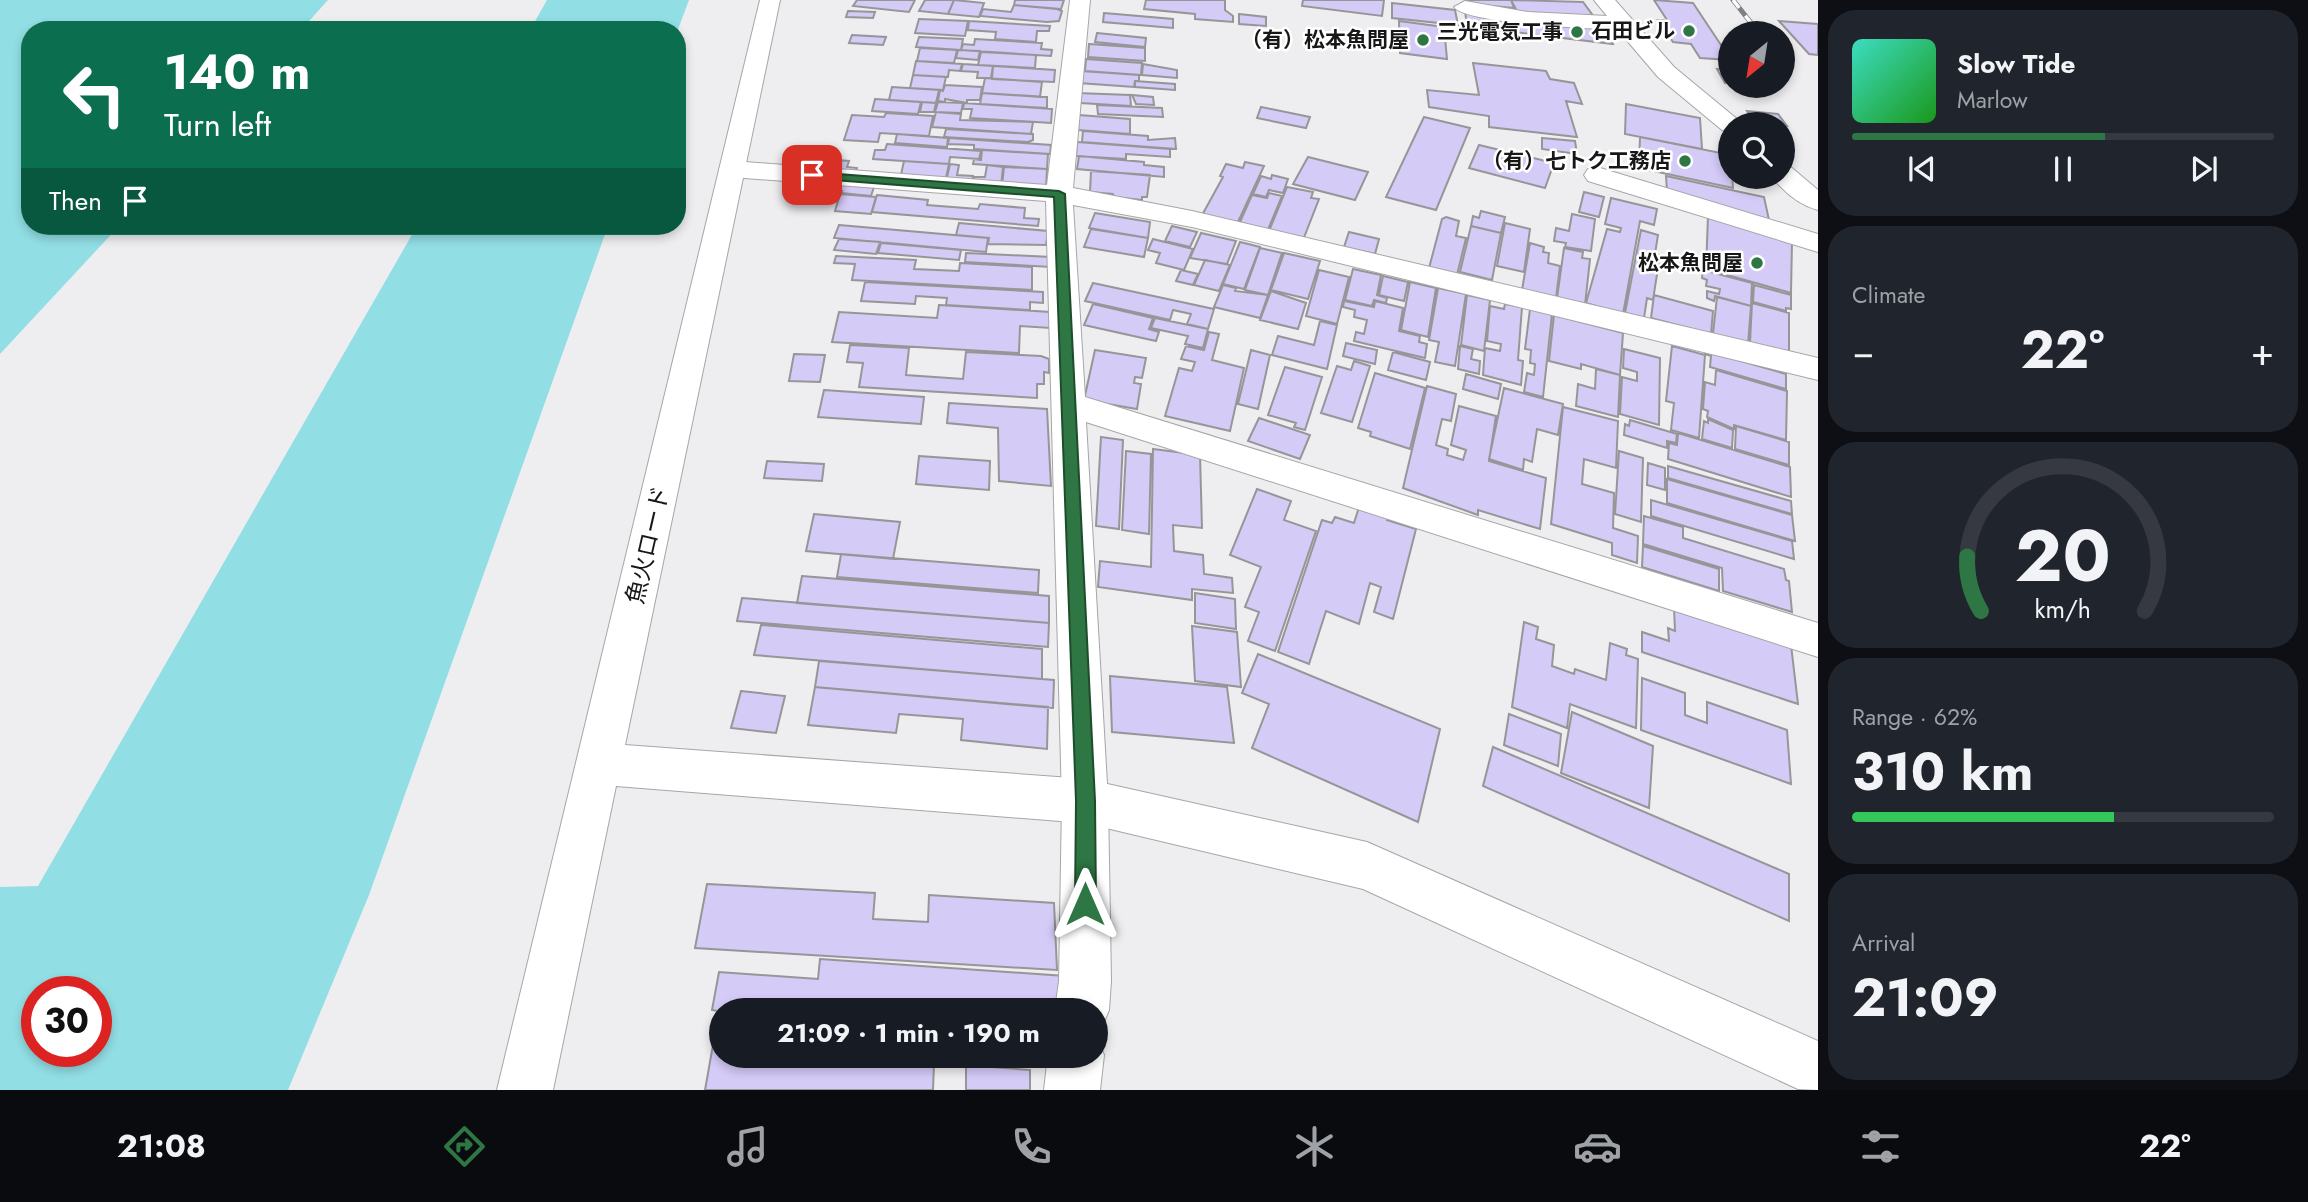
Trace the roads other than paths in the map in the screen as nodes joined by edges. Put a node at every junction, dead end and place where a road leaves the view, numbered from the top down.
1 (770, 0) edge
2 (1080, 0) edge
3 (1604, 0) edge
4 (1465, 7) dead end
5 (1625, 24) junction
6 (1718, 114) edge
7 (732, 169) junction
8 (1597, 175) dead end
9 (1795, 187) edge
10 (1059, 194) junction
11 (1818, 202) edge
12 (1818, 243) edge
13 (1818, 369) edge
14 (1068, 404) junction
15 (1818, 640) edge
16 (599, 764) junction
17 (1086, 801) junction
18 (1083, 998) edge
19 (1075, 1068) edge
20 (1818, 1069) edge
21 (525, 1090) edge
22 (1072, 1090) edge

1 - 7 street, 魚火ロード
2 - 10 street
3 - 5 street
4 - 5 street
5 - 6 street
7 - 10 street
7 - 16 street, 魚火ロード
8 - 12 street
9 - 11 street
10 - 13 street
10 - 14 street
14 - 15 street
14 - 17 street
16 - 17 street
16 - 21 street, 魚火ロード
17 - 18 street
17 - 20 street
19 - 22 street

